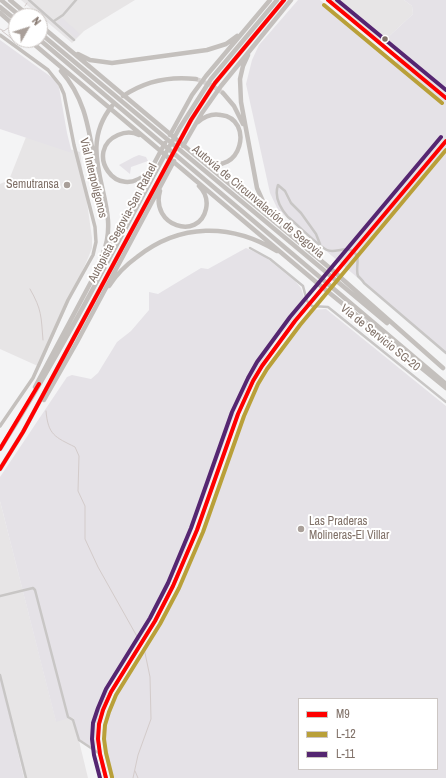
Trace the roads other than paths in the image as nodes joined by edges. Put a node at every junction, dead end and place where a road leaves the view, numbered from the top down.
1 (1, 0) edge
2 (10, 0) edge
3 (29, 0) edge
4 (76, 0) edge
5 (270, 0) edge
6 (277, 0) edge
7 (284, 0) edge
8 (291, 0) edge
9 (328, 0) edge
10 (0, 7) edge
11 (10, 8) edge
12 (20, 8) edge
13 (0, 13) edge
14 (8, 14) edge
15 (8, 20) edge
16 (53, 21) junction
17 (244, 30) junction
18 (48, 31) edge
19 (48, 32) edge
20 (0, 35) edge
21 (48, 40) edge
22 (74, 40) dead end
23 (256, 41) junction
24 (48, 47) edge
25 (38, 48) edge
26 (51, 59) junction
27 (196, 80) tunnel mouth
28 (223, 93) tunnel mouth
29 (446, 98) edge
30 (177, 128) junction
31 (192, 129) junction
32 (148, 141) junction
33 (446, 141) edge
34 (193, 153) junction
35 (250, 154) junction
36 (161, 168) junction
37 (187, 173) junction
38 (164, 180) junction
39 (109, 231) junction
40 (297, 240) junction
41 (320, 244) junction
42 (250, 248) dead end
43 (353, 251) junction
44 (316, 282) junction
45 (89, 285) junction
46 (309, 304) junction
47 (86, 326) junction
48 (446, 353) edge
49 (445, 370) edge
50 (446, 384) edge
51 (446, 388) edge
52 (446, 402) edge
53 (16, 423) junction
54 (0, 426) edge
55 (23, 432) junction
56 (0, 449) edge
57 (0, 469) edge
58 (0, 596) edge
59 (0, 676) edge
60 (100, 754) junction
61 (26, 778) edge
62 (106, 778) edge

1 - 11 highway
2 - 12 highway
3 - 16 street
4 - 16 street
5 - 17 highway
6 - 30 highway, Autopista Segovia-San Rafael
7 - 36 highway, Autopista Segovia-San Rafael
8 - 23 highway
9 - 29 main road
10 - 14 highway
13 - 15 highway
16 - 22 street
17 - 18 highway
17 - 30 highway
19 - 34 highway
20 - 54 main road, Vial Interpolígonos
21 - 49 highway, Autovía de Circunvalación de Segovia
23 - 31 highway
23 - 35 highway
24 - 50 highway, Autovía de Circunvalación de Segovia
25 - 26 highway
26 - 32 highway
26 - 39 highway
27 - 39 highway
28 - 35 highway
30 - 36 highway, Autopista Segovia-San Rafael
31 - 34 highway
31 - 36 highway
32 - 36 highway
32 - 37 highway
33 - 43 main road
34 - 40 highway
35 - 40 highway
36 - 38 highway
36 - 45 highway
36 - 53 highway, Autopista Segovia-San Rafael
36 - 55 highway, Autopista Segovia-San Rafael
37 - 38 highway
37 - 44 highway
38 - 47 highway
39 - 45 highway
40 - 49 highway
41 - 41 street
41 - 43 street
42 - 46 street
43 - 46 main road
43 - 48 street
44 - 47 highway
44 - 51 highway
45 - 53 highway
46 - 52 street, Vía de Servicio SG-20
46 - 60 main road
47 - 55 highway
53 - 56 highway, Autopista Segovia-San Rafael
55 - 57 highway, Autopista Segovia-San Rafael
58 - 60 street
59 - 61 street
60 - 62 main road

